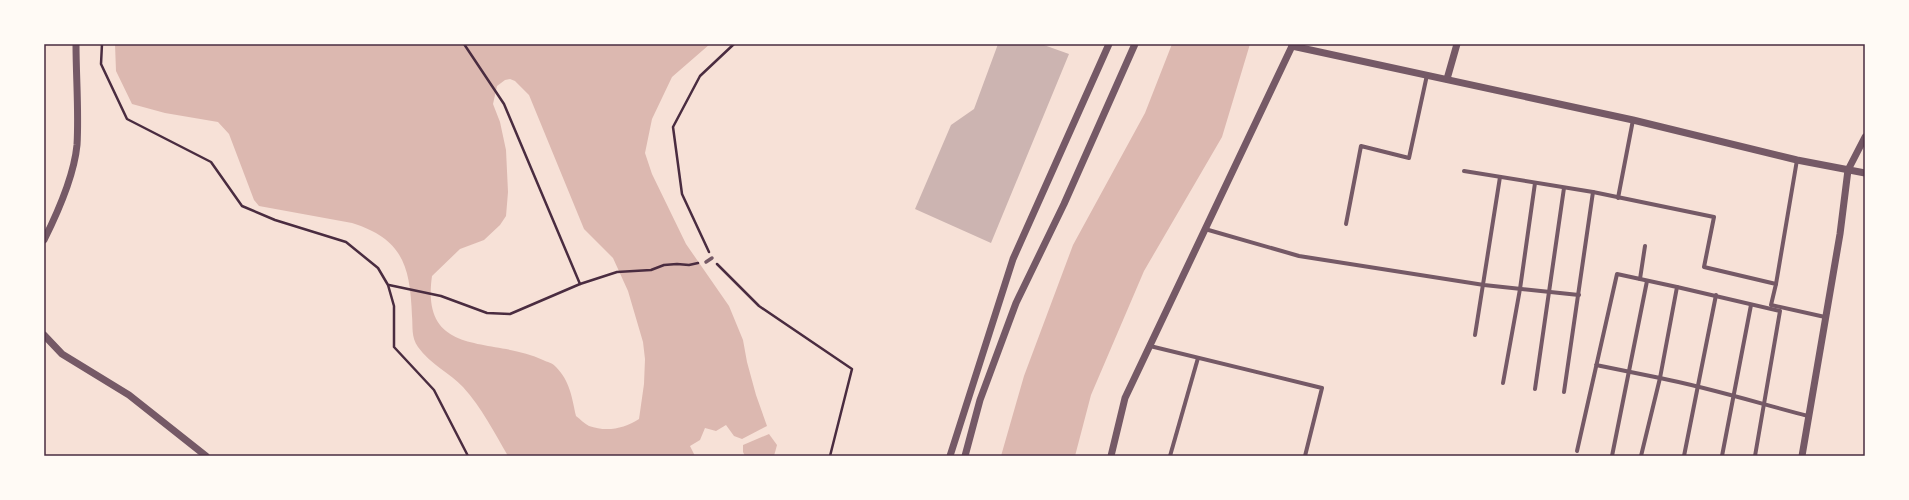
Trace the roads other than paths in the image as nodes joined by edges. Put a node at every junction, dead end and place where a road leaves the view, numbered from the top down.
1 (76, 44) edge
2 (1109, 44) edge
3 (1136, 44) edge
4 (1457, 44) edge
5 (1292, 45) edge
6 (1426, 75) junction
7 (1447, 79) junction
8 (1633, 120) junction
9 (1865, 136) edge
10 (1797, 160) junction
11 (1848, 170) junction
12 (1464, 171) dead end
13 (1865, 173) edge
14 (1500, 177) junction
15 (1535, 183) junction
16 (1564, 188) junction
17 (1593, 192) junction
18 (1618, 198) junction
19 (1346, 224) dead end
20 (1206, 229) junction
21 (44, 240) edge
22 (1644, 246) dead end
23 (712, 258) road end
24 (706, 262) road end
25 (1640, 279) junction
26 (1647, 281) junction
27 (1776, 284) junction
28 (1484, 285) junction
29 (1676, 287) junction
30 (1520, 289) junction
31 (1548, 292) junction
32 (1579, 295) junction
33 (1716, 295) junction
34 (1751, 305) junction
35 (1825, 317) junction
36 (44, 335) edge
37 (1475, 335) dead end
38 (1150, 346) junction
39 (1198, 358) junction
40 (1596, 365) junction
41 (1629, 372) junction
42 (1660, 378) junction
43 (1502, 383) dead end
44 (1698, 385) junction
45 (1535, 389) dead end
46 (1564, 392) dead end
47 (1733, 396) junction
48 (1764, 404) junction
49 (1808, 416) junction
50 (1578, 451) dead end
51 (206, 456) edge
52 (950, 456) edge
53 (965, 456) edge
54 (1111, 456) edge
55 (1170, 456) edge
56 (1305, 456) edge
57 (1612, 456) edge
58 (1641, 456) edge
59 (1684, 456) edge
60 (1722, 456) edge
61 (1754, 456) edge
62 (1802, 456) edge

1 - 21 street
2 - 52 street
3 - 53 street
4 - 7 street
5 - 6 street
5 - 20 street
6 - 7 street
6 - 19 street
7 - 8 street
8 - 10 street
8 - 18 street
9 - 11 street
10 - 11 street
10 - 27 street
11 - 13 street
11 - 35 street
12 - 14 street
14 - 15 street
14 - 28 street
15 - 16 street
15 - 30 street
16 - 17 street
16 - 31 street
17 - 18 street
17 - 32 street
18 - 27 street
20 - 28 street
20 - 38 street
22 - 25 street
23 - 24 street
25 - 26 street
25 - 40 street
26 - 29 street
26 - 41 street
27 - 35 street
28 - 30 street
28 - 37 street
29 - 33 street
29 - 42 street
30 - 31 street
30 - 43 street
31 - 32 street
31 - 45 street
32 - 46 street
33 - 34 street
33 - 44 street
34 - 47 street
34 - 48 street
35 - 49 street
36 - 51 street
38 - 39 street
38 - 54 street
39 - 55 street
39 - 56 street
40 - 41 street
40 - 50 street
41 - 42 street
41 - 57 street
42 - 44 street
42 - 58 street
44 - 47 street
44 - 59 street
47 - 48 street
47 - 60 street
48 - 49 street
48 - 61 street
49 - 62 street

